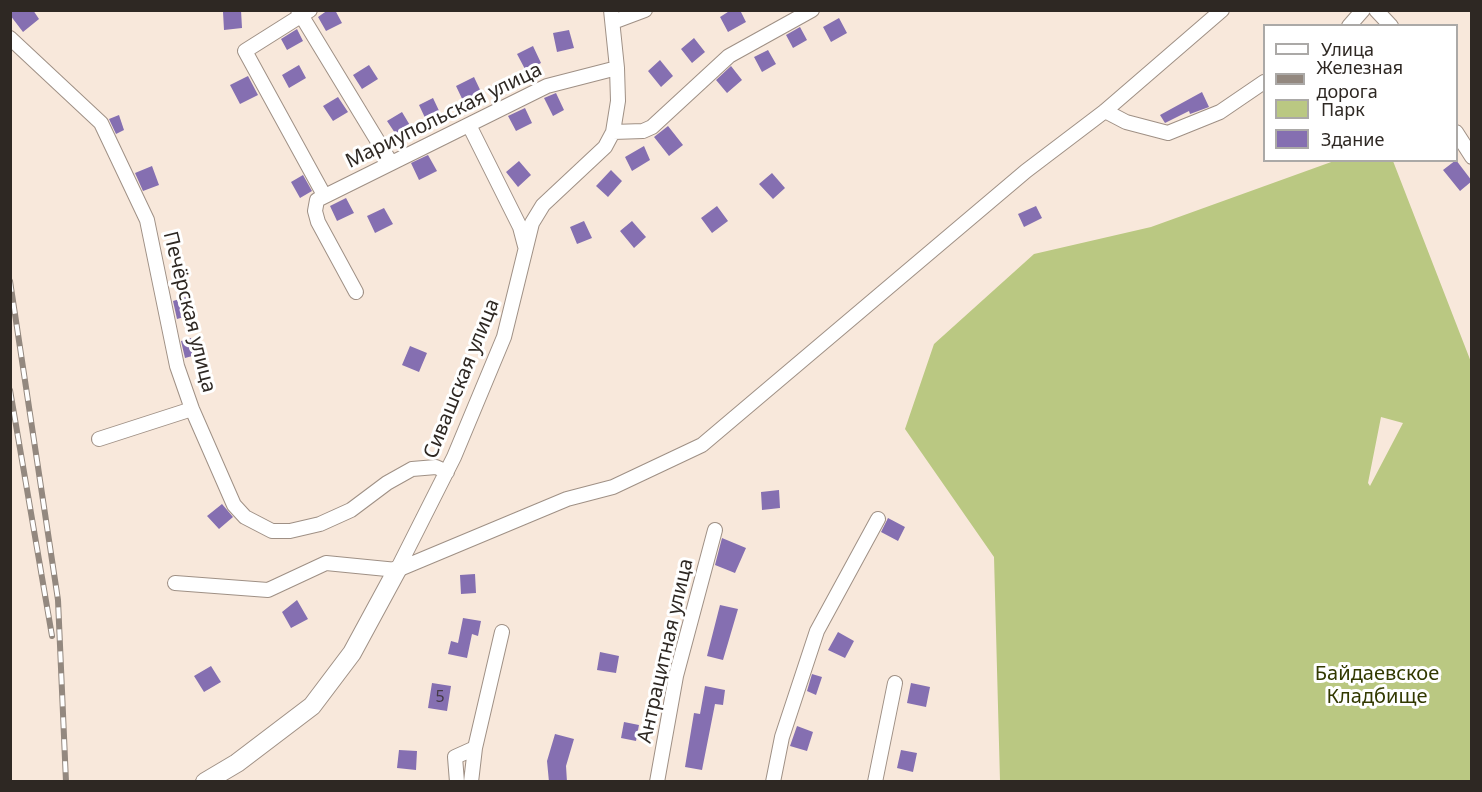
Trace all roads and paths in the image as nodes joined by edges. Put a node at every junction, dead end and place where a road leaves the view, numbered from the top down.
1 (645, 10) edge
2 (812, 10) edge
3 (1222, 10) edge
4 (1364, 10) edge
5 (1376, 10) edge
6 (303, 12) edge
7 (612, 16) edge
8 (1351, 24) edge
9 (1389, 24) edge
10 (10, 38) edge
11 (617, 68) junction
12 (1263, 82) edge
13 (1105, 111) junction
14 (469, 125) junction
15 (614, 132) junction
16 (1458, 135) edge
17 (1472, 157) edge
18 (392, 163) junction
19 (324, 195) junction
20 (526, 248) junction
21 (356, 292) dead end
22 (192, 409) junction
23 (99, 439) dead end
24 (447, 472) junction
25 (878, 519) dead end
26 (715, 530) dead end
27 (397, 570) junction
28 (175, 583) dead end
29 (502, 632) dead end
30 (895, 683) dead end
31 (475, 748) junction
32 (205, 782) edge
33 (457, 782) edge
34 (471, 782) edge
35 (657, 782) edge
36 (773, 782) edge
37 (875, 782) edge

1 - 7 street
2 - 15 street
3 - 13 street
4 - 8 street
5 - 9 street
6 - 18 street
6 - 19 street
7 - 11 street
10 - 22 street, Печёрская улица
11 - 14 street, Мариупольская улица
11 - 15 street
12 - 13 street
13 - 27 street
14 - 18 street, Мариупольская улица
14 - 20 street
15 - 20 street, Сивашская улица
16 - 17 street
18 - 19 street, Мариупольская улица
19 - 21 street
20 - 24 street, Сивашская улица
22 - 23 street
22 - 24 street, Печёрская улица
24 - 27 street, Сивашская улица
25 - 36 street
26 - 35 street, Антрацитная улица
27 - 28 street
27 - 32 main road
29 - 31 street
30 - 37 street
31 - 33 street
31 - 34 street

